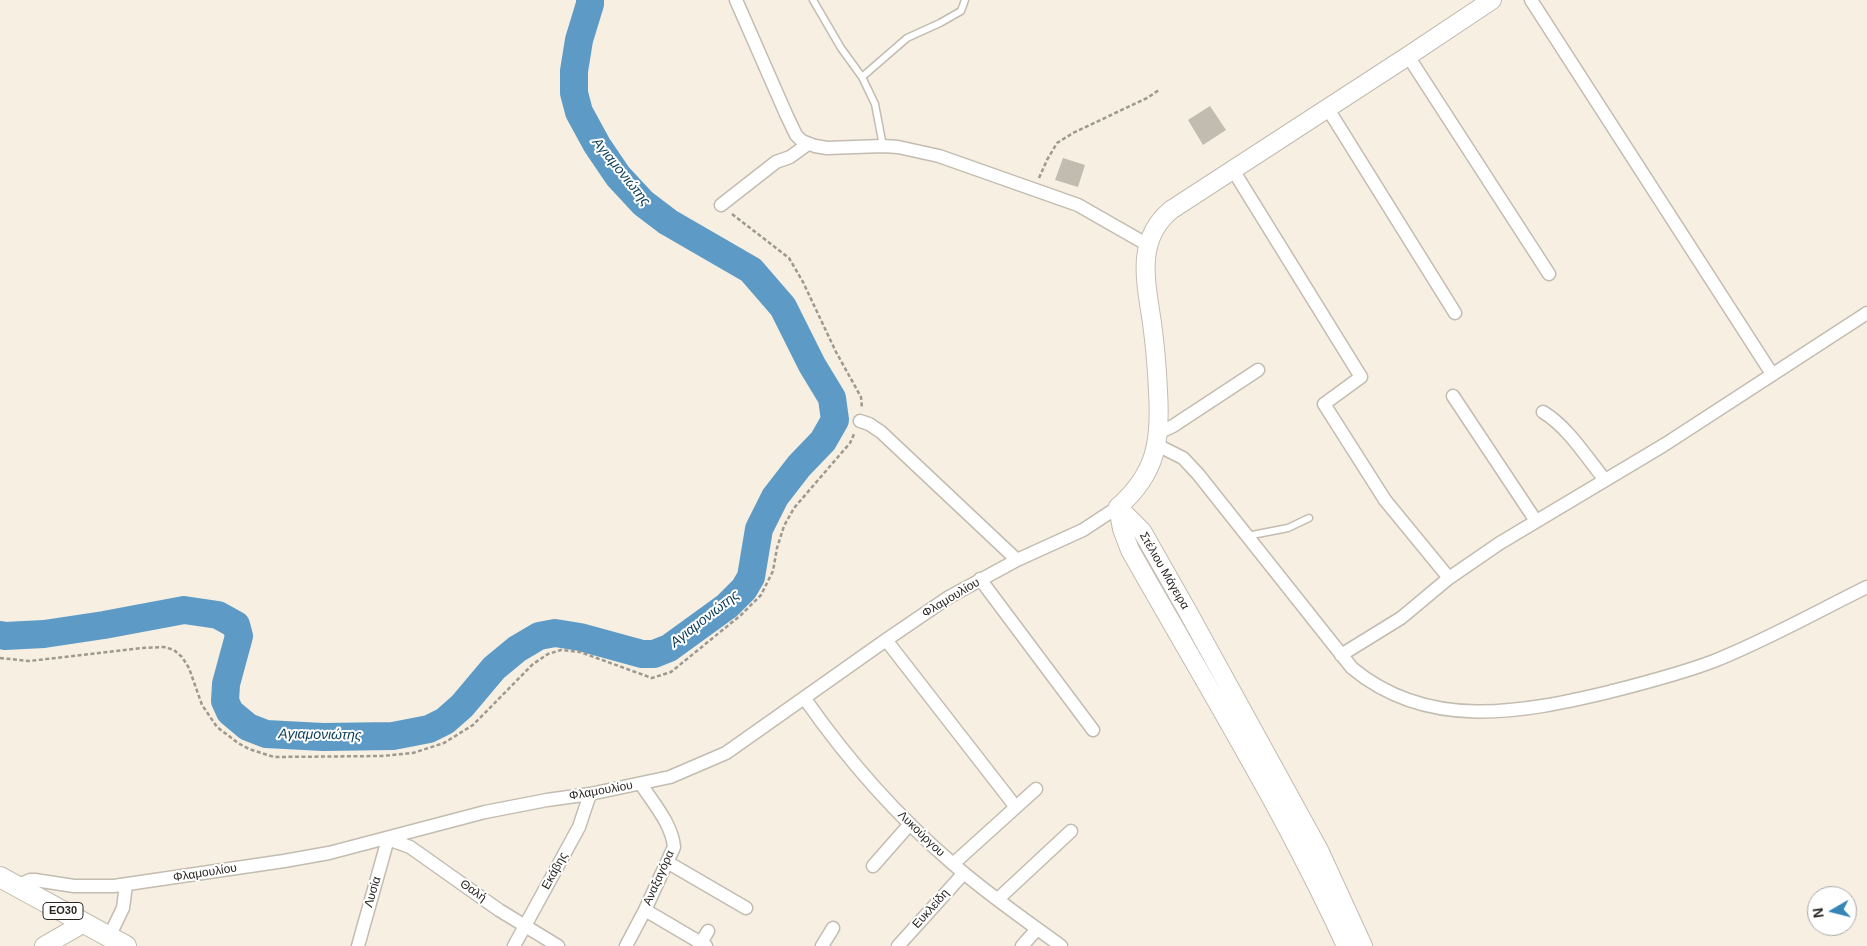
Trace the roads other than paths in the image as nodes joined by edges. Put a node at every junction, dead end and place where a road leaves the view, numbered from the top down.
1 (736, 0) edge
2 (813, 0) edge
3 (966, 0) edge
4 (1492, 0) edge
5 (1532, 0) edge
6 (1408, 56) junction
7 (862, 77) junction
8 (1328, 108) junction
9 (808, 144) junction
10 (883, 146) junction
11 (1233, 170) junction
12 (722, 206) road end
13 (1148, 245) junction
14 (1549, 274) dead end
15 (1455, 313) dead end
16 (1867, 314) edge
17 (1258, 370) dead end
18 (1772, 374) junction
19 (1453, 396) dead end
20 (1543, 412) dead end
21 (860, 421) road end
22 (1158, 439) junction
23 (1605, 480) junction
24 (1118, 507) junction
25 (1309, 518) dead end
26 (1536, 521) junction
27 (1247, 536) junction
28 (1016, 560) junction
29 (1449, 578) junction
30 (980, 579) junction
31 (1867, 587) edge
32 (886, 640) junction
33 (1341, 655) junction
34 (805, 699) junction
35 (1094, 730) dead end
36 (641, 784) junction
37 (1036, 789) dead end
38 (590, 794) junction
39 (1016, 806) junction
40 (910, 824) junction
41 (1070, 831) dead end
42 (388, 838) junction
43 (667, 862) junction
44 (952, 864) junction
45 (873, 866) dead end
46 (964, 873) junction
47 (9, 881) edge
48 (126, 885) junction
49 (998, 899) junction
50 (746, 908) dead end
51 (645, 910) junction
52 (84, 923) junction
53 (525, 926) junction
54 (833, 928) dead end
55 (1036, 928) junction
56 (708, 931) dead end
57 (117, 941) edge
58 (702, 945) edge
59 (44, 946) edge
60 (358, 946) edge
61 (514, 946) edge
62 (558, 946) edge
63 (626, 946) edge
64 (822, 946) edge
65 (898, 946) edge
66 (1022, 946) edge
67 (1060, 946) edge
68 (1346, 946) edge
69 (1363, 946) edge

1 - 9 street
2 - 7 lane
3 - 7 lane
4 - 6 main road
5 - 18 street
6 - 8 main road
6 - 14 street
7 - 10 lane
8 - 11 main road
8 - 15 street
9 - 10 street
9 - 12 street
10 - 13 street
11 - 13 main road
11 - 29 street
13 - 22 main road
16 - 18 street
17 - 22 street
18 - 23 street
19 - 26 street
20 - 23 street
21 - 28 street
22 - 24 main road
22 - 27 street
23 - 26 street
24 - 28 street, Φλαμουλίου
24 - 68 main road, Στέλιου Μάγειρα
24 - 69 main road, Στέλιου Μάγειρα
25 - 27 lane
26 - 29 street
27 - 33 street
28 - 30 street, Φλαμουλίου
29 - 33 street
30 - 32 street, Φλαμουλίου
30 - 35 street
31 - 33 street
32 - 34 street, Φλαμουλίου
32 - 39 street
34 - 36 street, Φλαμουλίου
34 - 40 street, Λυκούργου
36 - 38 street, Φλαμουλίου
36 - 43 street, Αναξαγόρα
37 - 39 street
38 - 42 street, Φλαμουλίου
38 - 53 street, Εκάβης
39 - 44 street
40 - 44 street, Λυκούργου
40 - 45 street
41 - 49 street
42 - 48 street, Φλαμουλίου
42 - 53 street, Θαλή
42 - 60 street, Λυσία
43 - 50 street
43 - 51 street, Αναξαγόρα
44 - 46 street, Λυκούργου
46 - 49 street, Λυκούργου
46 - 65 street, Ευκλείδη
47 - 48 street, Φλαμουλίου
47 - 52 main road, ΕΟ30
48 - 57 street
49 - 55 street, Λυκούργου
51 - 58 street
51 - 63 street, Αναξαγόρα
52 - 57 main road, ΕΟ30
52 - 59 main road
53 - 61 street, Εκάβης
53 - 62 street, Θαλή
54 - 64 street
55 - 66 street
55 - 67 street, Λυκούργου
56 - 58 street

